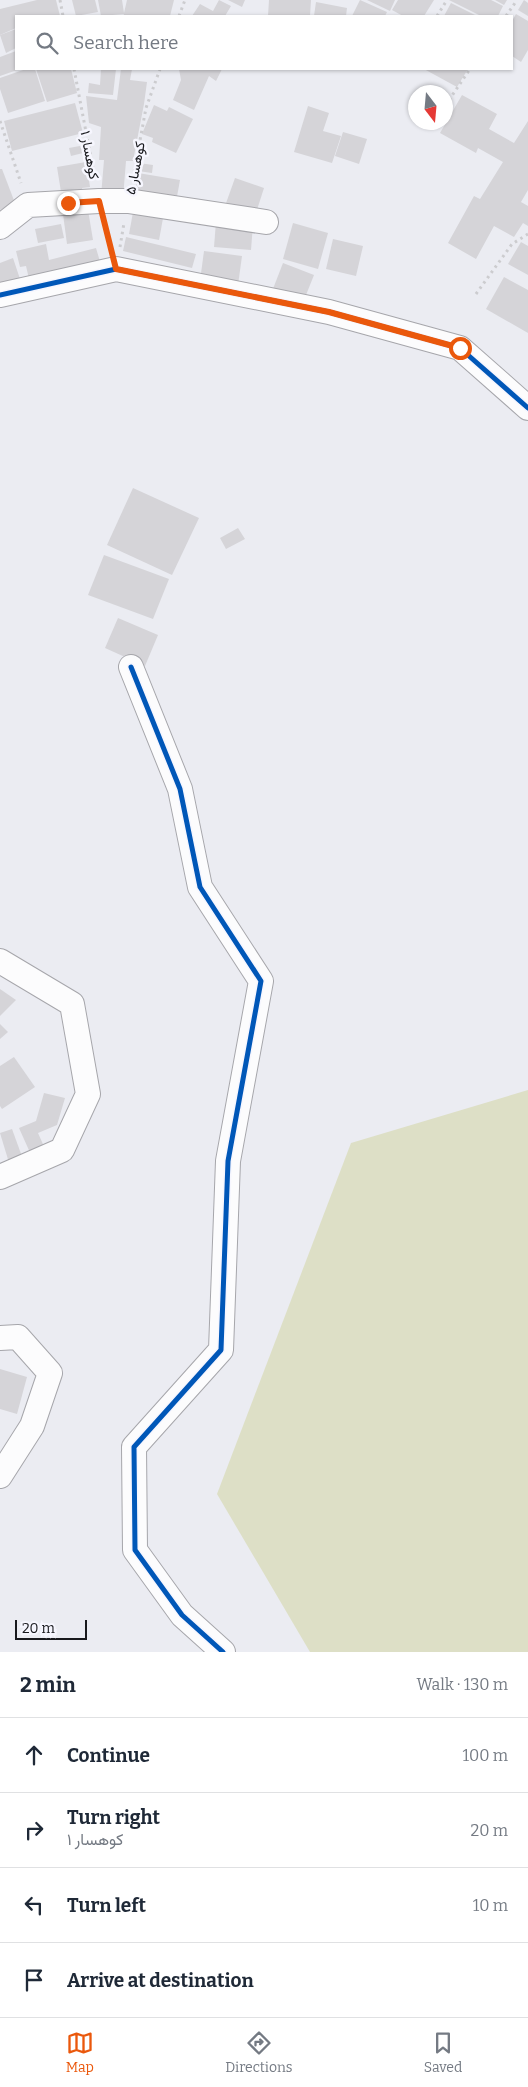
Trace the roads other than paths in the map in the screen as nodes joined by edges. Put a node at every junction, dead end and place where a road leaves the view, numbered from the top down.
1 (266, 222) dead end
2 (0, 227) edge
3 (0, 296) edge
4 (528, 408) edge
5 (131, 667) dead end
6 (0, 962) edge
7 (0, 1177) edge
8 (0, 1338) edge
9 (0, 1476) edge
10 (223, 1652) edge

1 - 2 street
3 - 4 street
5 - 10 street
6 - 7 street
8 - 9 street

